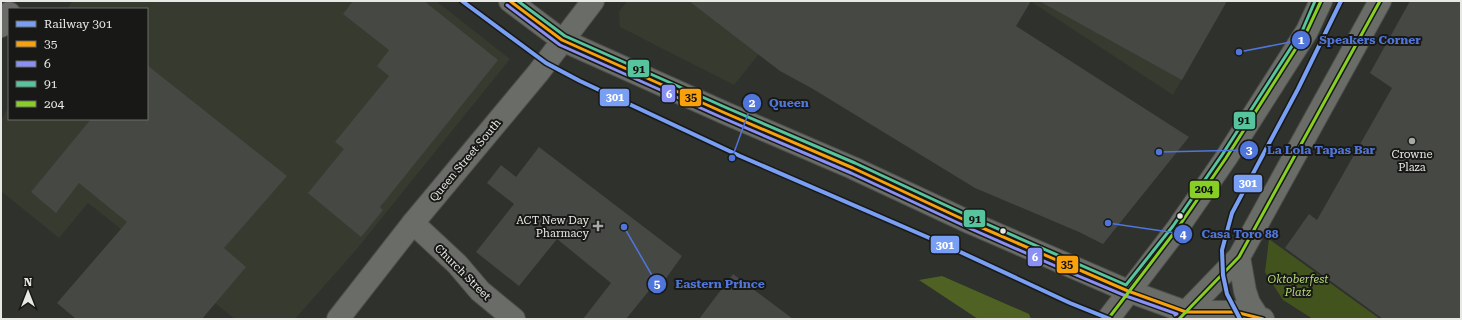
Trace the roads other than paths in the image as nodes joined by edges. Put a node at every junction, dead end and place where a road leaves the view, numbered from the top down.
1 (510, 1) edge
2 (593, 1) edge
3 (1321, 1) edge
4 (1380, 1) edge
5 (8, 15) edge
6 (1, 26) edge
7 (562, 40) junction
8 (413, 223) junction
9 (1239, 257) junction
10 (1128, 291) junction
11 (1185, 317) edge
12 (1261, 318) edge
13 (338, 319) edge
14 (514, 319) edge
15 (1108, 319) edge

1 - 7 main road
2 - 7 street, Queen Street South
3 - 10 main road
4 - 9 main road
5 - 6 street
7 - 8 street, Queen Street South
7 - 10 main road
8 - 13 street, Queen Street South
8 - 14 street, Church Street
9 - 11 main road
9 - 12 main road
10 - 11 main road
10 - 15 main road
11 - 12 main road

